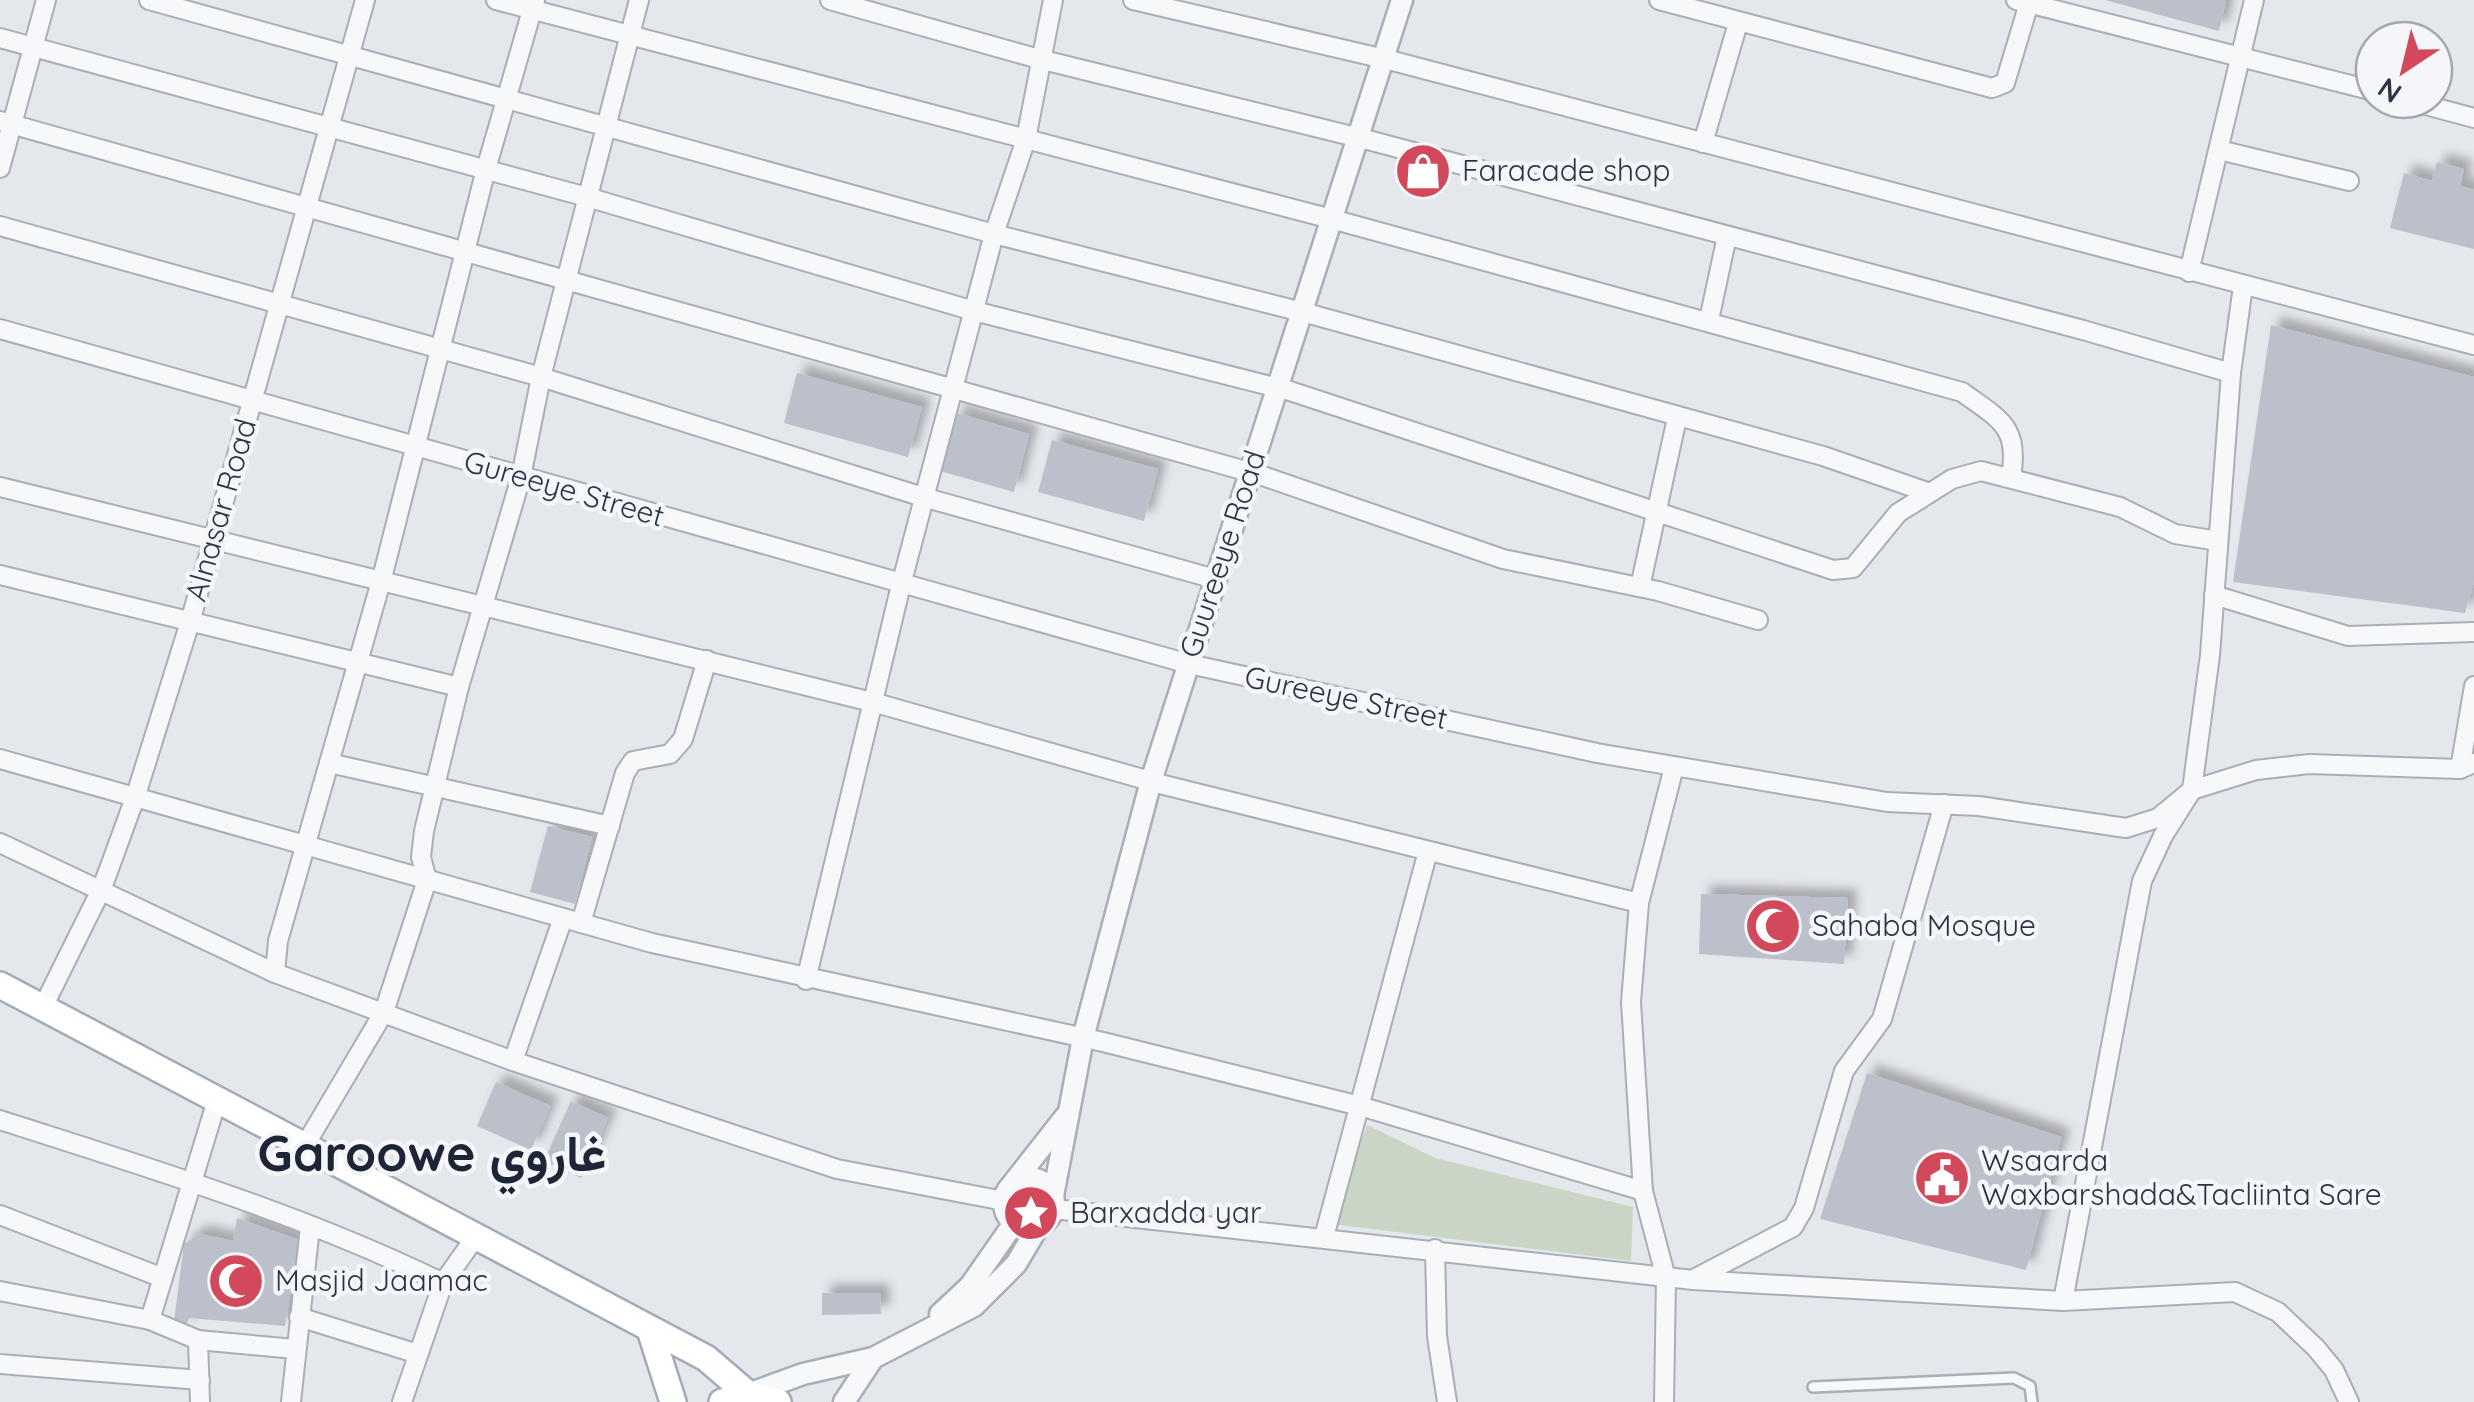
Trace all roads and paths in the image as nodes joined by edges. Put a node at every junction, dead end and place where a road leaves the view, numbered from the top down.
1 (46, 0) edge
2 (149, 0) edge
3 (365, 0) edge
4 (496, 0) edge
5 (638, 0) edge
6 (830, 0) edge
7 (1053, 0) edge
8 (1132, 0) edge
9 (1402, 0) edge
10 (1658, 0) edge
11 (2254, 0) edge
12 (2023, 2) edge
13 (534, 5) edge
14 (1738, 23) junction
15 (630, 35) junction
16 (0, 38) edge
17 (34, 48) junction
18 (348, 53) junction
19 (2238, 56) junction
20 (1380, 58) junction
21 (1039, 59) junction
22 (2354, 86) edge
23 (506, 100) junction
24 (6, 123) edge
25 (328, 125) junction
26 (605, 126) junction
27 (1356, 137) junction
28 (1026, 139) junction
29 (1703, 143) junction
30 (2219, 150) junction
31 (0, 168) edge
32 (486, 169) junction
33 (2349, 181) dead end
34 (587, 198) junction
35 (307, 209) junction
36 (1330, 219) junction
37 (0, 226) edge
38 (994, 234) junction
39 (1727, 236) junction
40 (464, 254) junction
41 (2190, 272) junction
42 (564, 281) junction
43 (2244, 286) junction
44 (278, 306) junction
45 (974, 311) junction
46 (1300, 312) junction
47 (1709, 320) junction
48 (0, 328) edge
49 (2474, 345) edge
50 (440, 350) junction
51 (2230, 372) junction
52 (541, 377) junction
53 (1276, 388) junction
54 (952, 390) junction
55 (252, 400) junction
56 (1677, 418) junction
57 (416, 447) junction
58 (1250, 472) junction
59 (521, 476) junction
60 (2011, 477) junction
61 (0, 487) edge
62 (1927, 492) junction
63 (924, 498) junction
64 (1659, 510) junction
65 (2218, 541) junction
66 (210, 542) junction
67 (0, 576) edge
68 (382, 578) junction
69 (1215, 579) junction
70 (900, 585) junction
71 (1640, 586) junction
72 (2214, 595) junction
73 (484, 604) junction
74 (1758, 620) dead end
75 (190, 622) junction
76 (2474, 632) edge
77 (708, 660) junction
78 (358, 663) junction
79 (1189, 664) junction
80 (2474, 686) edge
81 (459, 687) junction
82 (876, 703) junction
83 (0, 759) edge
84 (329, 763) junction
85 (2467, 766) edge
86 (1674, 767) junction
87 (1151, 781) junction
88 (434, 788) junction
89 (2192, 790) junction
90 (136, 796) junction
91 (1944, 804) junction
92 (610, 826) junction
93 (0, 843) edge
94 (306, 845) junction
95 (1428, 851) junction
96 (428, 880) junction
97 (102, 888) junction
98 (1639, 903) junction
99 (572, 920) junction
100 (274, 973) junction
101 (806, 980) junction
102 (0, 985) edge
103 (43, 1008) junction
104 (384, 1012) junction
105 (1083, 1038) junction
106 (513, 1061) junction
107 (216, 1100) junction
108 (1360, 1106) junction
109 (1066, 1115) junction
110 (0, 1120) edge
111 (304, 1147) junction
112 (192, 1182) junction
113 (1643, 1191) junction
114 (1009, 1192) junction
115 (1054, 1202) junction
116 (0, 1215) edge
117 (1014, 1223) junction
118 (310, 1226) junction
119 (1038, 1227) junction
120 (1324, 1236) junction
121 (474, 1239) junction
122 (1434, 1249) junction
123 (162, 1278) junction
124 (1666, 1278) junction
125 (1692, 1280) junction
126 (443, 1283) junction
127 (0, 1291) edge
128 (2063, 1301) junction
129 (299, 1317) junction
130 (150, 1320) junction
131 (927, 1326) junction
132 (650, 1330) junction
133 (198, 1340) junction
134 (296, 1349) junction
135 (418, 1354) junction
136 (873, 1358) junction
137 (0, 1364) edge
138 (200, 1380) junction
139 (1813, 1388) dead end
140 (748, 1394) junction
141 (200, 1402) edge
142 (291, 1402) edge
143 (402, 1402) edge
144 (673, 1402) edge
145 (722, 1402) edge
146 (778, 1402) edge
147 (844, 1402) edge
148 (1448, 1402) edge
149 (1664, 1402) edge
150 (2032, 1402) edge
151 (2349, 1402) edge

1 - 17 street
2 - 18 street
3 - 18 street, Alnasar Road
4 - 13 street
5 - 15 street
6 - 21 street
7 - 21 street
8 - 20 street
9 - 20 street, Guureeye Road
10 - 14 street
11 - 19 street
12 - 14 street
12 - 19 street
13 - 15 street
13 - 23 street
14 - 29 street
15 - 26 street
15 - 28 street
16 - 17 street
17 - 24 street
17 - 25 street
18 - 23 street
18 - 25 street, Alnasar Road
19 - 22 street
19 - 30 street
20 - 27 street, Guureeye Road
20 - 29 street
21 - 27 street
21 - 28 street
23 - 26 street
23 - 32 street
24 - 31 street
24 - 35 street
25 - 32 street
25 - 35 street, Alnasar Road
26 - 34 street
26 - 38 street
27 - 36 street, Guureeye Road
27 - 39 street
28 - 36 street
28 - 38 street
29 - 41 street
30 - 33 street
30 - 41 street
32 - 34 street
32 - 40 street
34 - 42 street
34 - 45 street
35 - 40 street
35 - 44 street, Alnasar Road
36 - 46 street, Guureeye Road
36 - 47 street
37 - 44 street
38 - 45 street
38 - 46 street
39 - 47 street
39 - 51 street
40 - 42 street
40 - 50 street
41 - 43 street
42 - 52 street
42 - 54 street
43 - 49 street
43 - 51 street
44 - 50 street
44 - 55 street, Alnasar Road
45 - 53 street
45 - 54 street
46 - 53 street, Guureeye Road
46 - 56 street
47 - 60 street
48 - 55 street, Gureeye Street
50 - 52 street
50 - 57 street
51 - 65 street
52 - 59 street
52 - 63 street
53 - 58 street, Guureeye Road
53 - 64 street
54 - 58 street
54 - 63 street
55 - 57 street, Gureeye Street
55 - 66 street, Alnasar Road
56 - 62 street
56 - 64 street
57 - 59 street, Gureeye Street
57 - 68 street
58 - 69 street, Guureeye Road
58 - 71 street
59 - 70 street, Gureeye Street
59 - 73 street
60 - 62 street
60 - 65 street
61 - 66 street
62 - 64 street
63 - 69 street
63 - 70 street
64 - 71 street
65 - 72 street
66 - 68 street
66 - 75 street, Alnasar Road
67 - 75 street
68 - 73 street
68 - 78 street
69 - 79 street, Guureeye Road
70 - 79 street, Gureeye Street
70 - 82 street
71 - 74 street
72 - 76 street
72 - 89 street
73 - 77 street
73 - 81 street
75 - 78 street
75 - 90 street, Alnasar Road
77 - 82 street
77 - 92 street
78 - 81 street
78 - 84 street
79 - 86 street, Gureeye Street
79 - 87 street, Guureeye Road
80 - 85 street
81 - 88 street
82 - 87 street
82 - 101 street
83 - 90 street
84 - 88 street
84 - 94 street
85 - 89 street, Gureeye Street
86 - 91 street, Gureeye Street
86 - 98 street
87 - 95 street
87 - 105 street, Guureeye Road
88 - 92 street
88 - 96 street
89 - 91 street, Gureeye Street
89 - 128 street
90 - 94 street
90 - 97 street, Alnasar Road
91 - 125 street
92 - 99 street
93 - 97 street
94 - 96 street
94 - 100 street
95 - 98 street
95 - 108 street
96 - 99 street
96 - 104 street
97 - 100 street
97 - 103 street, Alnasar Road
98 - 113 street
99 - 101 street
99 - 106 street
100 - 104 street
101 - 105 street
102 - 103 main road
103 - 107 main road
104 - 106 street
104 - 111 street
105 - 108 street
105 - 109 street, Guureeye Road
106 - 114 street
107 - 111 main road
107 - 112 street
108 - 113 street
108 - 120 street
109 - 114 street
109 - 115 street, Guureeye Road
110 - 112 street
111 - 121 main road
112 - 118 street
112 - 123 street
113 - 124 street
114 - 115 street
114 - 117 street
115 - 119 street
115 - 120 street
116 - 123 street
117 - 119 street
117 - 131 street
118 - 126 street
118 - 129 street
119 - 131 street
120 - 122 street
121 - 126 street
121 - 132 main road
122 - 124 street
122 - 148 street
123 - 130 street
124 - 125 street
124 - 149 street
125 - 128 street
126 - 135 street
127 - 130 street
128 - 151 street
129 - 134 street
129 - 135 street
130 - 133 street
131 - 136 street
132 - 140 main road
132 - 144 main road
133 - 134 street
133 - 138 street
134 - 142 street
135 - 143 street
136 - 140 street
136 - 147 street
137 - 138 street
138 - 141 street
139 - 150 lane
140 - 145 main road
140 - 146 main road

